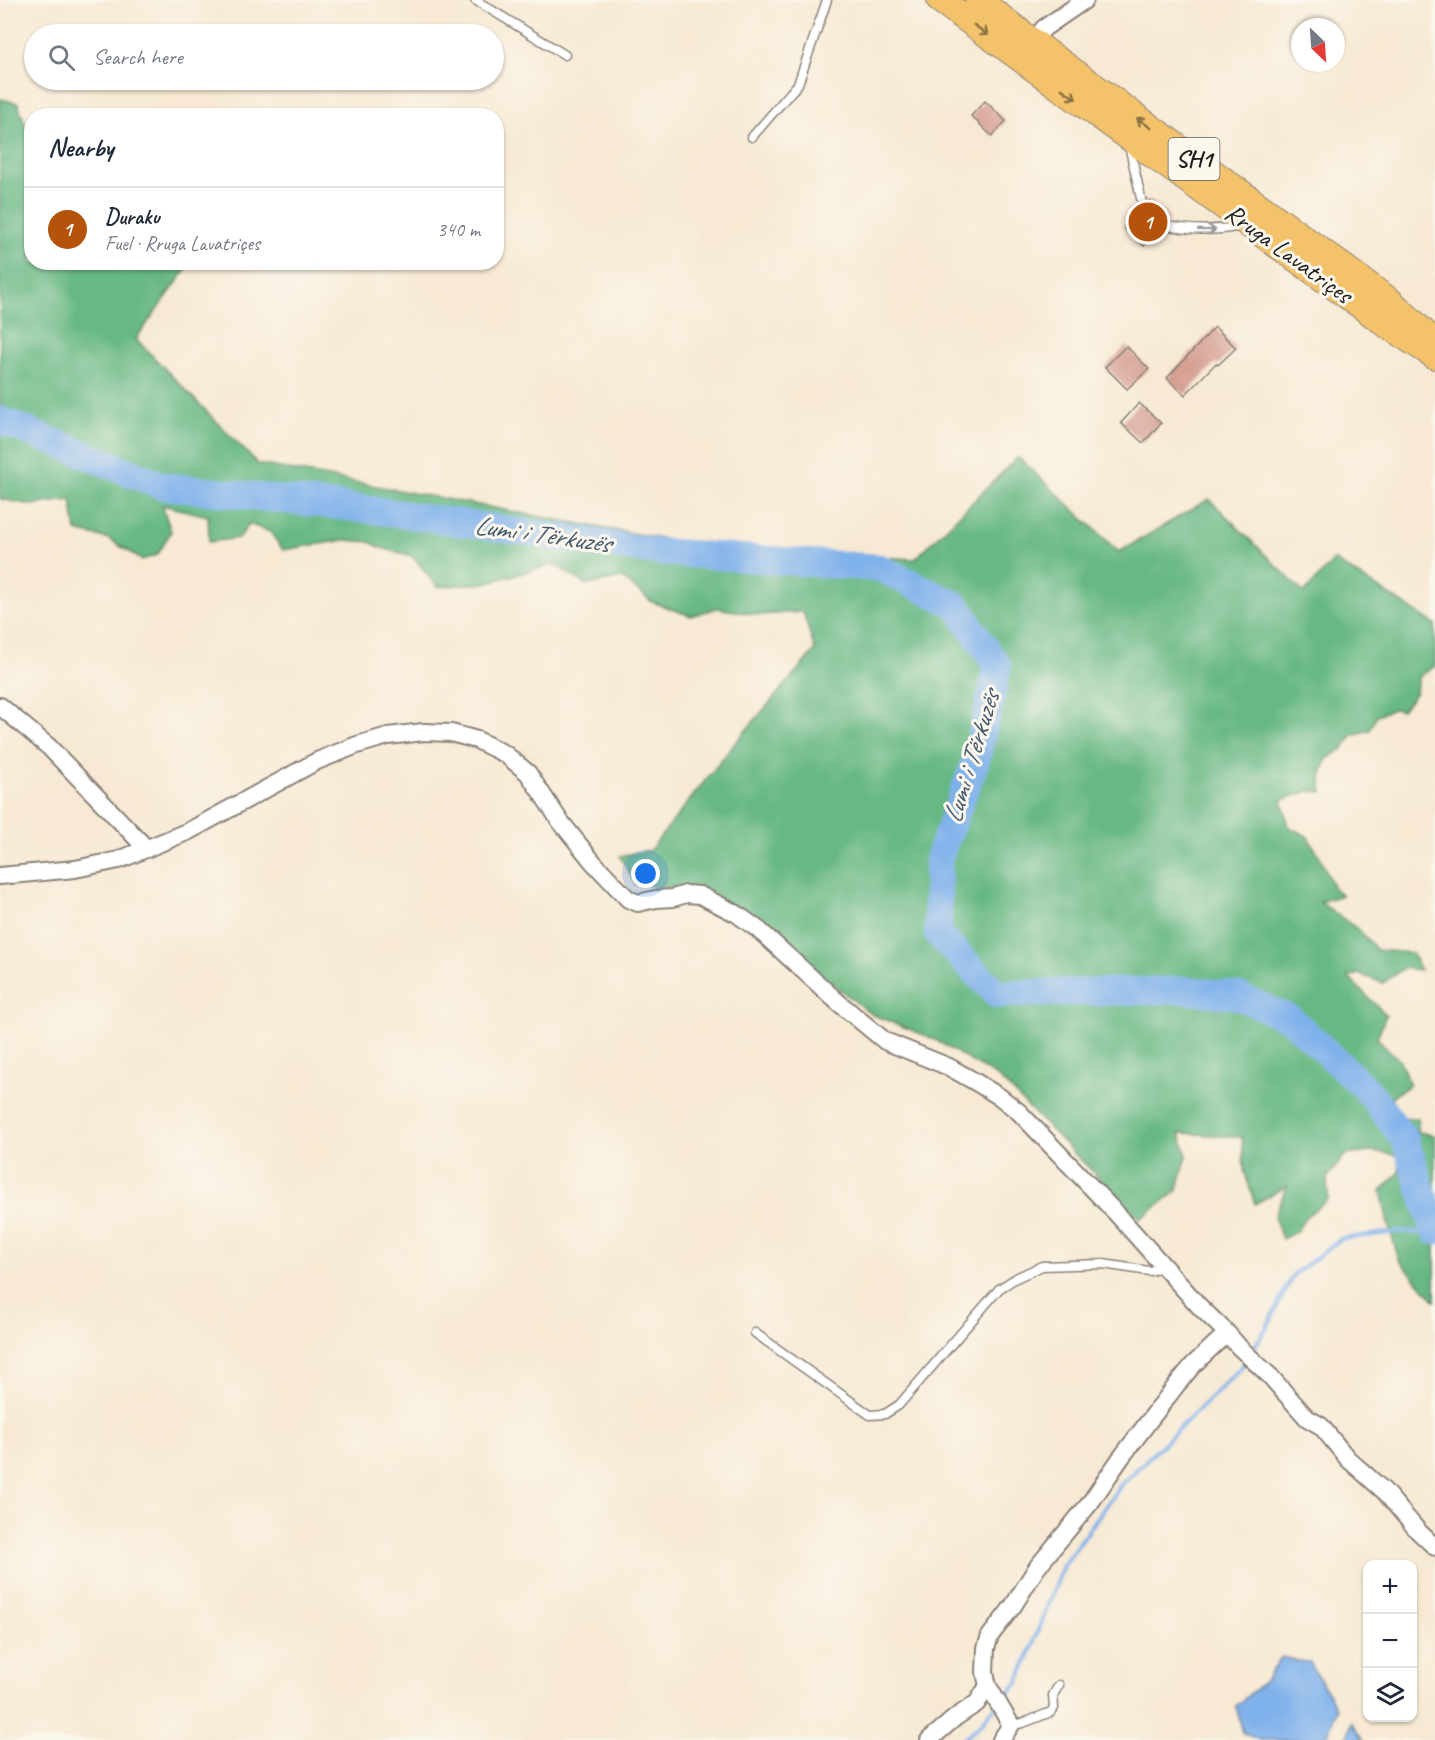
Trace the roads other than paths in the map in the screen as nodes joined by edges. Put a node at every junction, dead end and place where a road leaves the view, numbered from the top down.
1 (475, 0) edge
2 (827, 0) edge
3 (940, 0) edge
4 (978, 0) edge
5 (1085, 0) edge
6 (1033, 42) junction
7 (565, 55) dead end
8 (1127, 136) junction
9 (752, 138) dead end
10 (1143, 207) dead end
11 (1163, 225) dead end
12 (1250, 225) junction
13 (1435, 343) edge
14 (1435, 356) edge
15 (0, 706) edge
16 (147, 849) junction
17 (0, 876) edge
18 (1162, 1264) junction
19 (756, 1333) dead end
20 (1227, 1333) junction
21 (1435, 1547) edge
22 (1059, 1685) dead end
23 (991, 1691) junction
24 (1008, 1719) junction
25 (929, 1740) edge
26 (1001, 1740) edge

1 - 7 lane
2 - 9 lane
3 -> 8 main road, Rruga Lavatriçes / SH1
4 - 6 main road, Rruga Lavatriçes / SH1
5 - 6 street
13 -> 6 main road, Rruga Lavatriçes / SH1
8 - 10 lane
8 - 12 main road, Rruga Lavatriçes / SH1
11 -> 12 lane
12 - 14 main road, Rruga Lavatriçes / SH1
15 - 16 street
16 - 17 street
16 - 18 street
18 - 19 lane
18 - 20 street
20 - 21 street
20 - 23 street
22 - 24 lane
23 - 24 street
23 - 25 street
24 - 26 street

